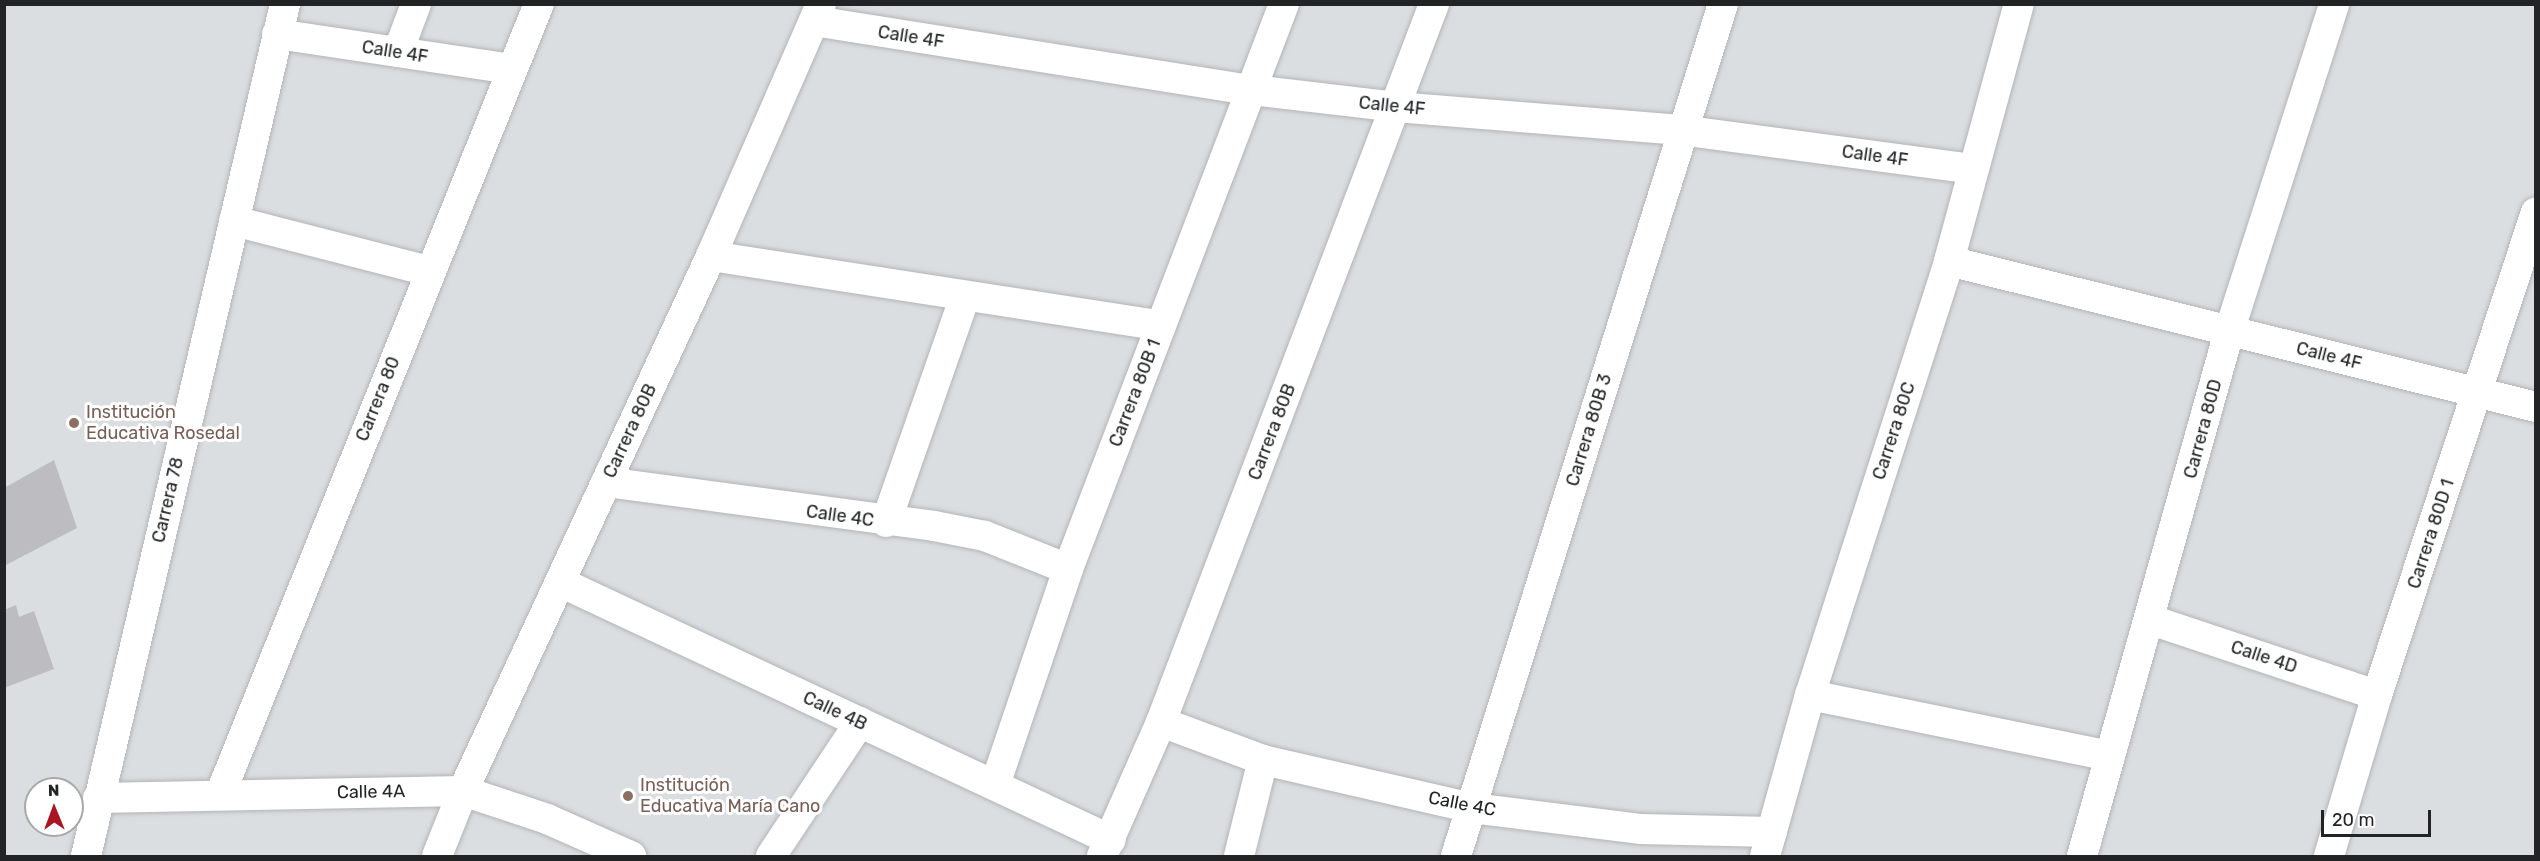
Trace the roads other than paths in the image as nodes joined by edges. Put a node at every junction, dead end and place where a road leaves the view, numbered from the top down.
1 (285, 4) edge
2 (416, 4) edge
3 (539, 4) edge
4 (1284, 4) edge
5 (1434, 4) edge
6 (1723, 4) edge
7 (2019, 4) edge
8 (2334, 4) edge
9 (818, 13) edge
10 (277, 34) junction
11 (399, 52) junction
12 (512, 69) junction
13 (1252, 90) junction
14 (1396, 107) junction
15 (1681, 130) junction
16 (1973, 169) junction
17 (2535, 212) edge
18 (234, 221) junction
19 (711, 256) junction
20 (1949, 261) junction
21 (429, 271) junction
22 (965, 296) junction
23 (1161, 326) junction
24 (2229, 332) junction
25 (2477, 392) junction
26 (2535, 407) edge
27 (606, 482) junction
28 (886, 522) junction
29 (1068, 569) junction
30 (560, 582) junction
31 (2151, 620) junction
32 (1810, 695) junction
33 (2377, 695) junction
34 (860, 722) junction
35 (1161, 722) junction
36 (2110, 756) junction
37 (1263, 760) junction
38 (995, 785) junction
39 (463, 790) junction
40 (220, 795) junction
41 (98, 798) junction
42 (1472, 808) junction
43 (1769, 844) edge
44 (1106, 848) edge
45 (86, 856) edge
46 (437, 856) edge
47 (631, 856) edge
48 (771, 856) edge
49 (1239, 856) edge
50 (1456, 856) edge
51 (2082, 856) edge
52 (2329, 856) edge

1 - 10 street, Carrera 78
2 - 11 street
3 - 12 street, Carrera 80
4 - 13 street, Carrera 80B 1
5 - 14 street, Carrera 80B
6 - 15 street, Carrera 80B 3
7 - 16 street, Carrera 80C
8 - 24 street, Carrera 80D
9 - 13 street, Calle 4F
9 - 19 street, Carrera 80B
10 - 11 street, Calle 4F
10 - 18 street, Carrera 78
11 - 12 street, Calle 4F
12 - 21 street, Carrera 80
13 - 14 street, Calle 4F
13 - 23 street, Carrera 80B 1
14 - 15 street, Calle 4F
14 - 35 street, Carrera 80B
15 - 16 street, Calle 4F
15 - 42 street, Carrera 80B 3
16 - 20 street, Carrera 80C
17 - 25 street, Carrera 80D 1
18 - 21 street
18 - 41 street, Carrera 78
19 - 22 street
19 - 27 street, Carrera 80B
20 - 24 street, Calle 4F
20 - 32 street, Carrera 80C
21 - 40 street, Carrera 80
22 - 23 street
22 - 28 street
23 - 29 street, Carrera 80B 1
24 - 25 street, Calle 4F
24 - 31 street, Carrera 80D
25 - 26 street, Calle 4F
25 - 33 street, Carrera 80D 1
27 - 28 street, Calle 4C
27 - 30 street, Carrera 80B
28 - 29 street, Calle 4C
29 - 38 street, Carrera 80B 1
30 - 34 street, Calle 4B
30 - 39 street, Carrera 80B
31 - 33 street, Calle 4D
31 - 36 street, Carrera 80D
32 - 36 street
32 - 43 street, Carrera 80C
33 - 52 street, Carrera 80D 1
34 - 38 street, Calle 4B
34 - 48 street
35 - 37 street, Calle 4C
35 - 44 street, Carrera 80B
36 - 51 street, Carrera 80D
37 - 42 street, Calle 4C
37 - 49 street
38 - 44 street, Calle 4B
39 - 40 street, Calle 4A
39 - 46 street, Carrera 80B
39 - 47 street, Calle 4A
40 - 41 street, Calle 4A
41 - 45 street, Carrera 78
42 - 43 street, Calle 4C
42 - 50 street, Carrera 80B 3

